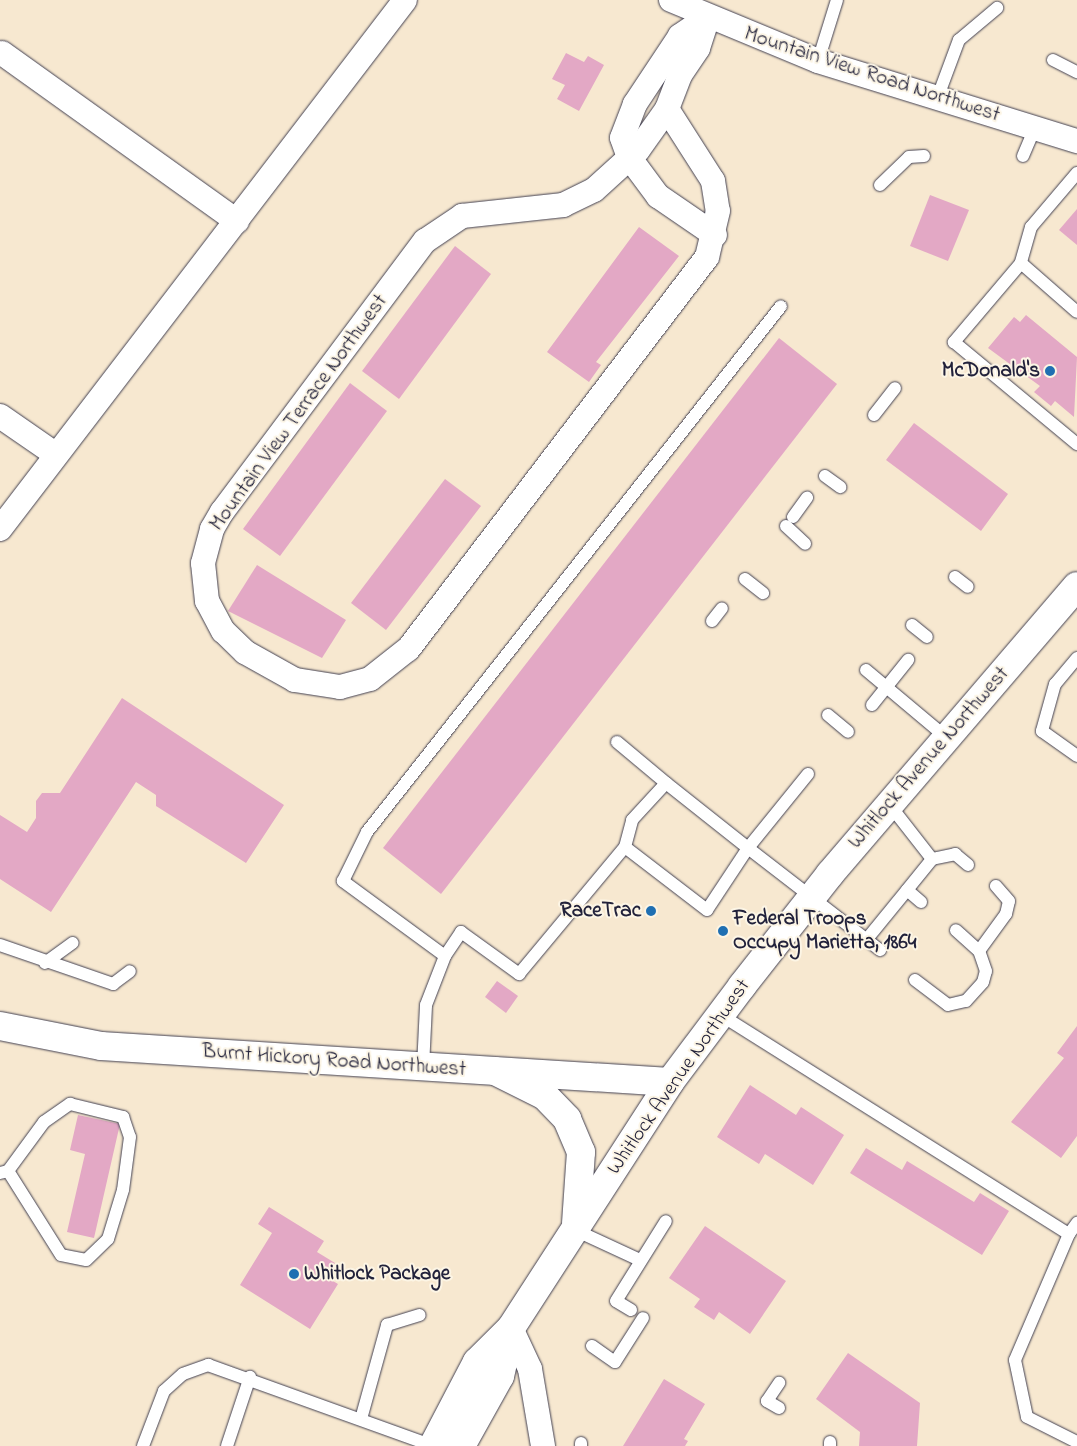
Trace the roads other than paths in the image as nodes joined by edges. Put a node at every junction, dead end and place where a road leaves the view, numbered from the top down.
1 (405, 0) edge
2 (671, 0) edge
3 (837, 0) edge
4 (997, 8) dead end
5 (708, 17) junction
6 (2, 53) dead end
7 (1054, 60) dead end
8 (818, 61) junction
9 (1077, 72) edge
10 (937, 99) junction
11 (667, 109) junction
12 (1035, 128) junction
13 (1077, 141) edge
14 (924, 156) dead end
15 (1023, 156) dead end
16 (629, 157) junction
17 (1077, 173) edge
18 (880, 185) dead end
19 (237, 221) junction
20 (715, 235) junction
21 (1021, 263) junction
22 (781, 306) dead end
23 (1077, 312) edge
24 (895, 388) dead end
25 (874, 415) dead end
26 (0, 416) edge
27 (1077, 444) edge
28 (55, 454) junction
29 (825, 476) dead end
30 (840, 487) dead end
31 (807, 498) dead end
32 (0, 529) edge
33 (805, 544) dead end
34 (955, 577) dead end
35 (746, 579) dead end
36 (1077, 586) edge
37 (968, 587) dead end
38 (763, 593) dead end
39 (722, 608) dead end
40 (712, 621) dead end
41 (912, 625) dead end
42 (926, 637) dead end
43 (1077, 658) edge
44 (908, 660) dead end
45 (866, 670) dead end
46 (887, 686) junction
47 (872, 705) dead end
48 (828, 714) dead end
49 (848, 732) dead end
50 (947, 738) junction
51 (617, 742) dead end
52 (1077, 756) edge
53 (808, 774) dead end
54 (666, 783) junction
55 (889, 804) junction
56 (624, 847) junction
57 (748, 848) junction
58 (932, 859) junction
59 (968, 865) dead end
60 (996, 886) dead end
61 (907, 890) junction
62 (809, 899) junction
63 (921, 902) dead end
64 (956, 930) dead end
65 (868, 939) junction
66 (73, 943) dead end
67 (0, 945) edge
68 (880, 950) dead end
69 (979, 951) junction
70 (445, 956) junction
71 (45, 963) junction
72 (130, 971) dead end
73 (916, 980) dead end
74 (721, 1015) junction
75 (0, 1026) edge
76 (423, 1067) junction
77 (495, 1071) junction
78 (670, 1082) junction
79 (4, 1172) edge
80 (666, 1221) dead end
81 (1077, 1223) edge
82 (575, 1230) junction
83 (1069, 1234) junction
84 (640, 1260) junction
85 (631, 1310) dead end
86 (420, 1315) dead end
87 (643, 1318) dead end
88 (511, 1328) junction
89 (592, 1346) dead end
90 (250, 1377) junction
91 (779, 1382) dead end
92 (779, 1408) dead end
93 (361, 1419) junction
94 (1077, 1442) edge
95 (143, 1446) edge
96 (227, 1446) edge
97 (433, 1446) edge
98 (461, 1446) edge
99 (543, 1446) edge

1 - 19 street
2 - 5 street, Mountain View Road Northwest
3 - 8 lane
4 - 10 lane
5 - 8 street, Mountain View Road Northwest
5 - 11 street, Mountain View Terrace Northwest
5 - 16 street
6 - 19 street
7 - 9 lane
8 - 10 street, Mountain View Road Northwest
10 - 12 street, Mountain View Road Northwest
11 - 16 street, Mountain View Terrace Northwest
11 - 20 street, Mountain View Terrace Northwest
12 - 13 street, Mountain View Road Northwest
12 - 15 lane
14 - 18 lane
16 - 20 street
16 - 20 street, Mountain View Terrace Northwest
17 - 21 lane
19 - 28 street
21 - 23 lane
21 - 27 lane
22 - 70 lane
24 - 25 lane
26 - 28 street
28 - 32 street
29 - 30 lane
31 - 33 lane
34 - 37 lane
35 - 38 lane
36 - 50 main road, Whitlock Avenue Northwest
39 - 40 lane
41 - 42 lane
43 - 52 lane
44 - 46 lane
45 - 46 lane
46 - 47 lane
46 - 50 lane
48 - 49 lane
50 - 55 main road, Whitlock Avenue Northwest
51 - 54 lane
53 - 57 lane
54 - 56 lane
54 - 57 lane
55 - 58 lane
55 - 62 main road, Whitlock Avenue Northwest
56 - 57 lane
56 - 70 lane
57 - 62 lane
58 - 59 lane
58 - 61 lane
60 - 69 lane
61 - 63 lane
61 - 65 lane
62 - 65 lane
62 - 74 main road, Whitlock Avenue Northwest
64 - 69 lane
65 - 68 lane
66 - 71 lane
67 - 71 lane
69 - 73 lane
70 - 76 lane
71 - 72 lane
74 - 78 main road, Whitlock Avenue Northwest
74 - 83 lane
75 - 76 main road, Burnt Hickory Road Northwest
76 - 77 main road, Burnt Hickory Road Northwest
77 - 78 main road, Burnt Hickory Road Northwest
77 - 82 main road
78 - 82 main road, Whitlock Avenue Northwest
79 - 79 lane
80 - 84 lane
81 - 83 lane
82 - 84 lane
82 - 88 main road, Whitlock Avenue Northwest
83 - 94 lane
84 - 85 lane
86 - 93 lane
87 - 89 lane
88 - 97 main road, Whitlock Avenue Northwest
88 - 98 main road, Whitlock Avenue Northwest
88 - 99 street
90 - 93 lane
90 - 95 lane
90 - 96 lane
91 - 92 lane
93 - 97 lane

